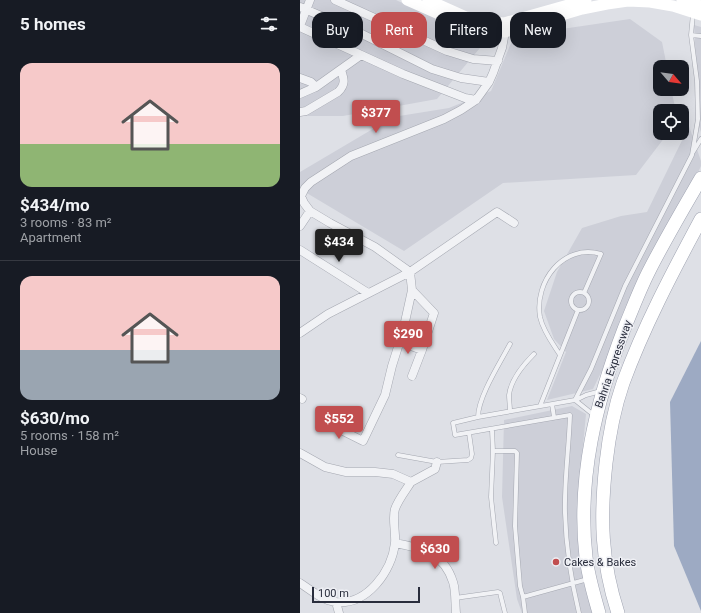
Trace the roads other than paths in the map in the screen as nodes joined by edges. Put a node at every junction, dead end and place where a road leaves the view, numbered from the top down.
1 (310, 0) edge
2 (335, 0) edge
3 (407, 0) edge
4 (428, 0) edge
5 (586, 0) edge
6 (693, 6) edge
7 (303, 8) edge
8 (300, 27) edge
9 (505, 32) junction
10 (691, 35) junction
11 (701, 36) edge
12 (361, 55) junction
13 (498, 61) junction
14 (340, 70) junction
15 (300, 78) edge
16 (489, 82) junction
17 (316, 87) junction
18 (300, 94) edge
19 (476, 100) junction
20 (300, 112) edge
21 (701, 139) edge
22 (692, 154) junction
23 (701, 178) edge
24 (310, 210) junction
25 (701, 219) edge
26 (514, 223) dead end
27 (300, 226) edge
28 (300, 250) edge
29 (410, 272) junction
30 (412, 290) junction
31 (368, 293) junction
32 (584, 293) junction
33 (578, 310) junction
34 (300, 333) edge
35 (400, 342) junction
36 (510, 344) dead end
37 (422, 350) junction
38 (534, 354) dead end
39 (560, 355) junction
40 (412, 376) dead end
41 (602, 391) junction
42 (575, 400) junction
43 (552, 404) junction
44 (540, 406) junction
45 (510, 411) junction
46 (596, 416) junction
47 (478, 417) junction
48 (554, 417) junction
49 (323, 421) dead end
50 (492, 430) junction
51 (470, 433) junction
52 (493, 451) junction
53 (300, 453) edge
54 (398, 455) dead end
55 (437, 462) junction
56 (411, 482) junction
57 (496, 542) dead end
58 (395, 543) junction
59 (590, 579) junction
60 (300, 584) edge
61 (572, 585) junction
62 (523, 597) junction
63 (454, 598) junction
64 (336, 602) junction
65 (339, 613) edge
66 (456, 613) edge
67 (505, 613) edge
68 (525, 613) edge
69 (579, 613) edge
70 (599, 613) edge
71 (618, 613) edge

1 - 7 street
2 - 13 street
3 - 9 main road
4 - 5 main road
6 - 9 main road
6 - 10 lane
7 - 8 street
7 - 16 street
8 - 12 street
9 - 13 street
10 - 11 lane
10 - 22 lane
12 - 14 street
12 - 19 street
13 - 16 street
14 - 17 street
14 - 20 street
15 - 17 street
16 - 19 street
17 - 18 street
19 - 24 street
21 - 22 lane
22 - 42 lane
23 - 41 main road, Bahria Expressway
24 - 27 street
24 - 29 street
25 - 71 main road, Bahria Expressway
26 - 29 street
28 - 31 street
29 - 30 street
29 - 31 street
30 - 35 street
30 - 37 street
31 - 34 street
32 - 33 lane
32 - 33 lane
32 - 39 lane
33 - 39 lane
35 - 37 street
35 - 49 street
36 - 47 lane
37 - 40 street
38 - 45 lane
39 - 44 lane
41 - 42 lane
41 - 46 main road, Bahria Expressway
42 - 43 lane
42 - 46 lane
43 - 44 lane
43 - 48 lane
44 - 45 lane
45 - 47 lane
46 - 59 main road, Bahria Expressway
47 - 51 lane
48 - 50 lane
48 - 61 lane
50 - 51 lane
50 - 52 lane
51 - 55 lane
52 - 57 lane
52 - 62 lane
53 - 56 street
54 - 55 lane
55 - 56 street
56 - 58 street
58 - 63 street
58 - 64 street
59 - 61 lane
59 - 70 main road, Bahria Expressway
60 - 64 street
61 - 62 lane
61 - 69 lane
62 - 68 lane
63 - 66 street
63 - 67 lane
64 - 65 street

